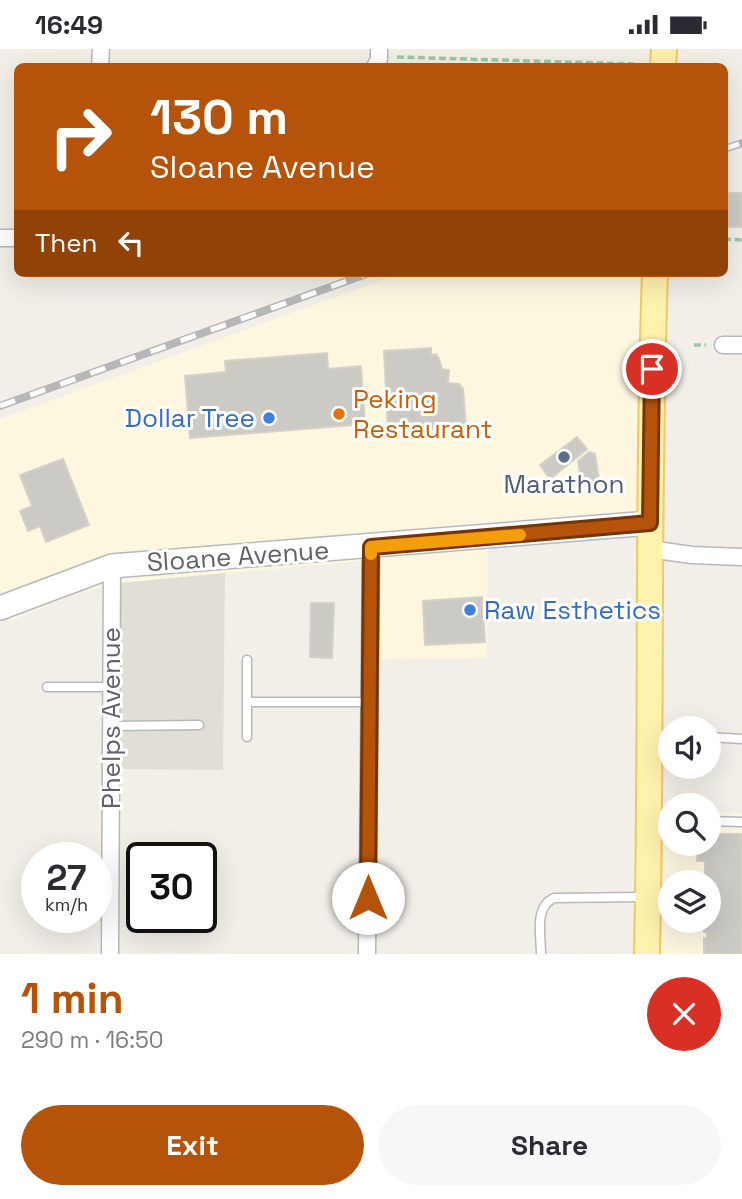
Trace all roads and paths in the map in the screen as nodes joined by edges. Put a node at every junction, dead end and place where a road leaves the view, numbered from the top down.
1 (397, 57) dead end
2 (601, 63) edge
3 (655, 277) edge
4 (723, 345) dead end
5 (742, 345) edge
6 (650, 523) junction
7 (371, 547) junction
8 (649, 549) junction
9 (742, 557) edge
10 (111, 566) junction
11 (0, 608) edge
12 (247, 660) dead end
13 (47, 687) dead end
14 (111, 687) junction
15 (247, 702) junction
16 (369, 702) junction
17 (660, 716) edge
18 (199, 725) dead end
19 (111, 726) junction
20 (247, 737) dead end
21 (721, 738) edge
22 (742, 739) edge
23 (721, 822) edge
24 (742, 823) edge
25 (658, 832) edge
26 (648, 897) junction
27 (110, 954) edge
28 (367, 954) edge
29 (541, 954) edge
30 (647, 954) edge

1 - 2 path
3 - 6 main road
4 - 5 street
6 - 7 main road, Sloane Avenue
6 - 8 main road
7 - 10 main road, Sloane Avenue
7 - 16 street
8 - 9 street
8 - 17 main road
10 - 11 main road, Sloane Avenue
10 - 14 street, Phelps Avenue
12 - 15 lane
13 - 14 lane
14 - 19 street, Phelps Avenue
15 - 16 lane
15 - 20 lane
16 - 28 street
18 - 19 lane
19 - 27 street, Phelps Avenue
21 - 22 lane
23 - 24 lane
25 - 26 main road
26 - 29 lane
26 - 30 main road

